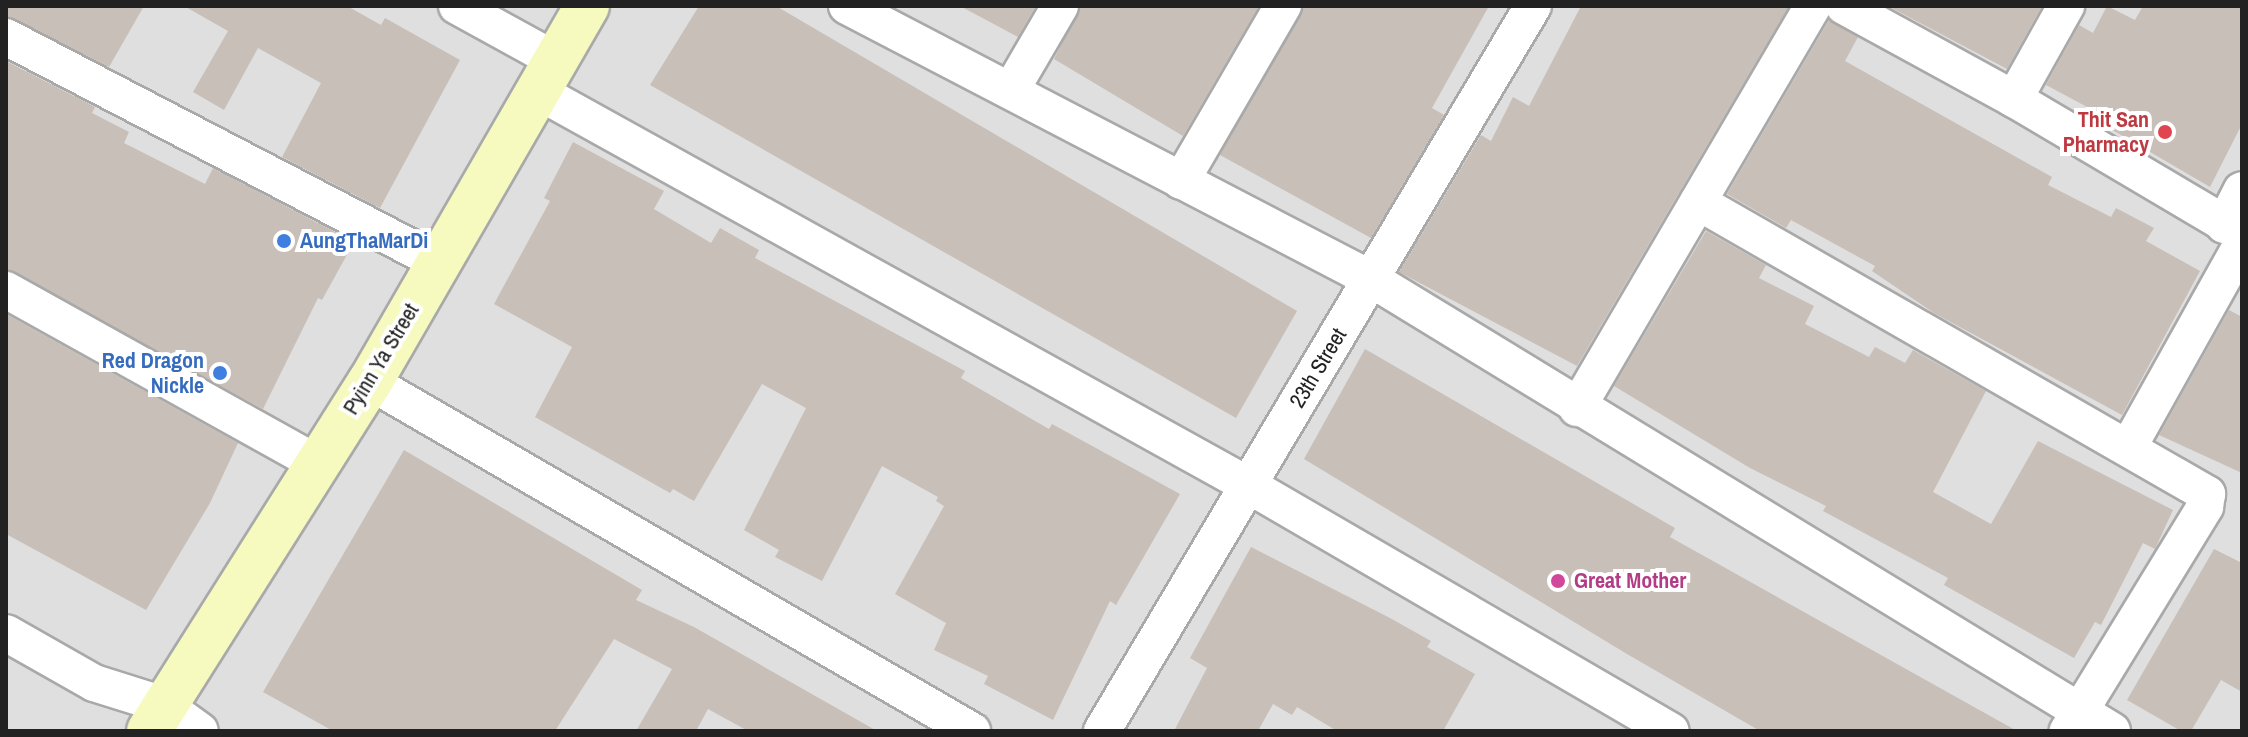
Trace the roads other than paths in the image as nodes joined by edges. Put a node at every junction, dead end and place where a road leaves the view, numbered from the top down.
1 (457, 6) edge
2 (587, 6) edge
3 (847, 6) edge
4 (1060, 6) edge
5 (1283, 6) edge
6 (1533, 6) edge
7 (1813, 6) edge
8 (1844, 6) edge
9 (2066, 6) edge
10 (6, 37) edge
11 (548, 77) junction
12 (1011, 90) junction
13 (2014, 99) junction
14 (1181, 181) junction
15 (2242, 190) edge
16 (1698, 202) junction
17 (2236, 234) edge
18 (438, 262) junction
19 (1371, 279) junction
20 (6, 290) edge
21 (370, 382) junction
22 (1577, 408) junction
23 (2128, 448) junction
24 (315, 462) junction
25 (1248, 485) junction
26 (6, 633) edge
27 (156, 718) edge
28 (2075, 720) edge
29 (200, 731) edge
30 (972, 731) edge
31 (1102, 731) edge
32 (1671, 731) edge
33 (2112, 731) edge

1 - 11 street
2 - 11 main road, Pyinn Ya Street
3 - 12 street
4 - 12 street
5 - 14 street
6 - 19 street, 23th Street
7 - 16 street
8 - 13 street
9 - 13 street
10 - 18 street
11 - 18 main road, Pyinn Ya Street
11 - 25 street
12 - 14 street
13 - 17 street
14 - 19 street
15 - 17 street
16 - 22 street
16 - 23 street
17 - 23 street
18 - 21 main road, Pyinn Ya Street
19 - 22 street
19 - 25 street, 23th Street
20 - 24 street
21 - 24 main road, Pyinn Ya Street
21 - 30 street
22 - 28 street
23 - 28 street
24 - 27 main road, Pyinn Ya Street
25 - 31 street, 23th Street
25 - 32 street
26 - 27 street
27 - 29 street
28 - 33 street

